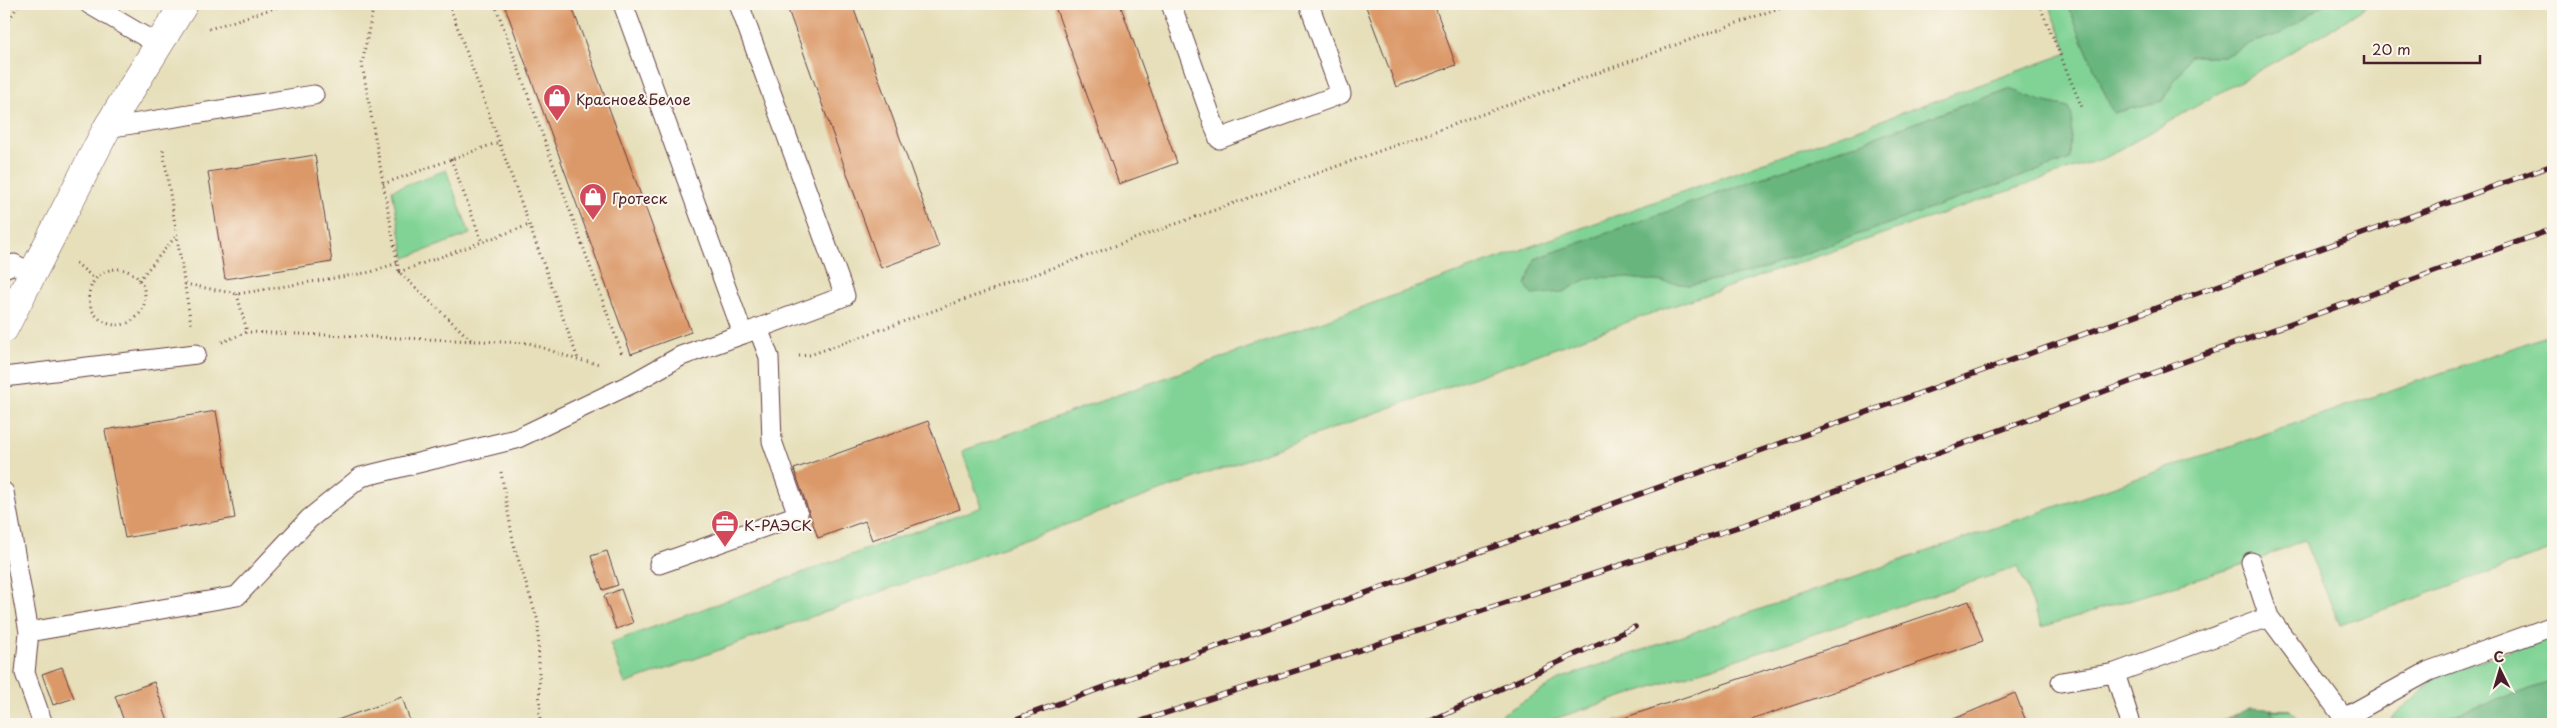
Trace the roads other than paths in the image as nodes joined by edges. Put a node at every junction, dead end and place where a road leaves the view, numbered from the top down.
1 (89, 4) edge
2 (184, 4) edge
3 (623, 4) edge
4 (739, 4) edge
5 (1171, 4) edge
6 (1309, 4) edge
7 (159, 45) junction
8 (314, 95) dead end
9 (107, 128) junction
10 (4, 268) edge
11 (33, 274) junction
12 (4, 329) edge
13 (750, 331) junction
14 (196, 354) road end
15 (4, 377) edge
16 (4, 492) edge
17 (2251, 562) dead end
18 (658, 564) dead end
19 (2269, 617) junction
20 (2553, 626) edge
21 (29, 632) junction
22 (2115, 673) junction
23 (2061, 682) dead end
24 (2345, 721) edge
25 (43, 724) edge
26 (2131, 724) edge

1 - 7 lane
2 - 7 street
3 - 13 lane
4 - 13 lane
5 - 6 lane
7 - 9 street
8 - 9 lane
9 - 11 street
10 - 11 lane
11 - 12 street
13 - 18 lane
13 - 21 lane
14 - 15 lane
16 - 21 lane
17 - 19 lane
19 - 22 lane
19 - 24 lane
20 - 24 lane
21 - 25 lane
22 - 23 lane
22 - 26 lane

